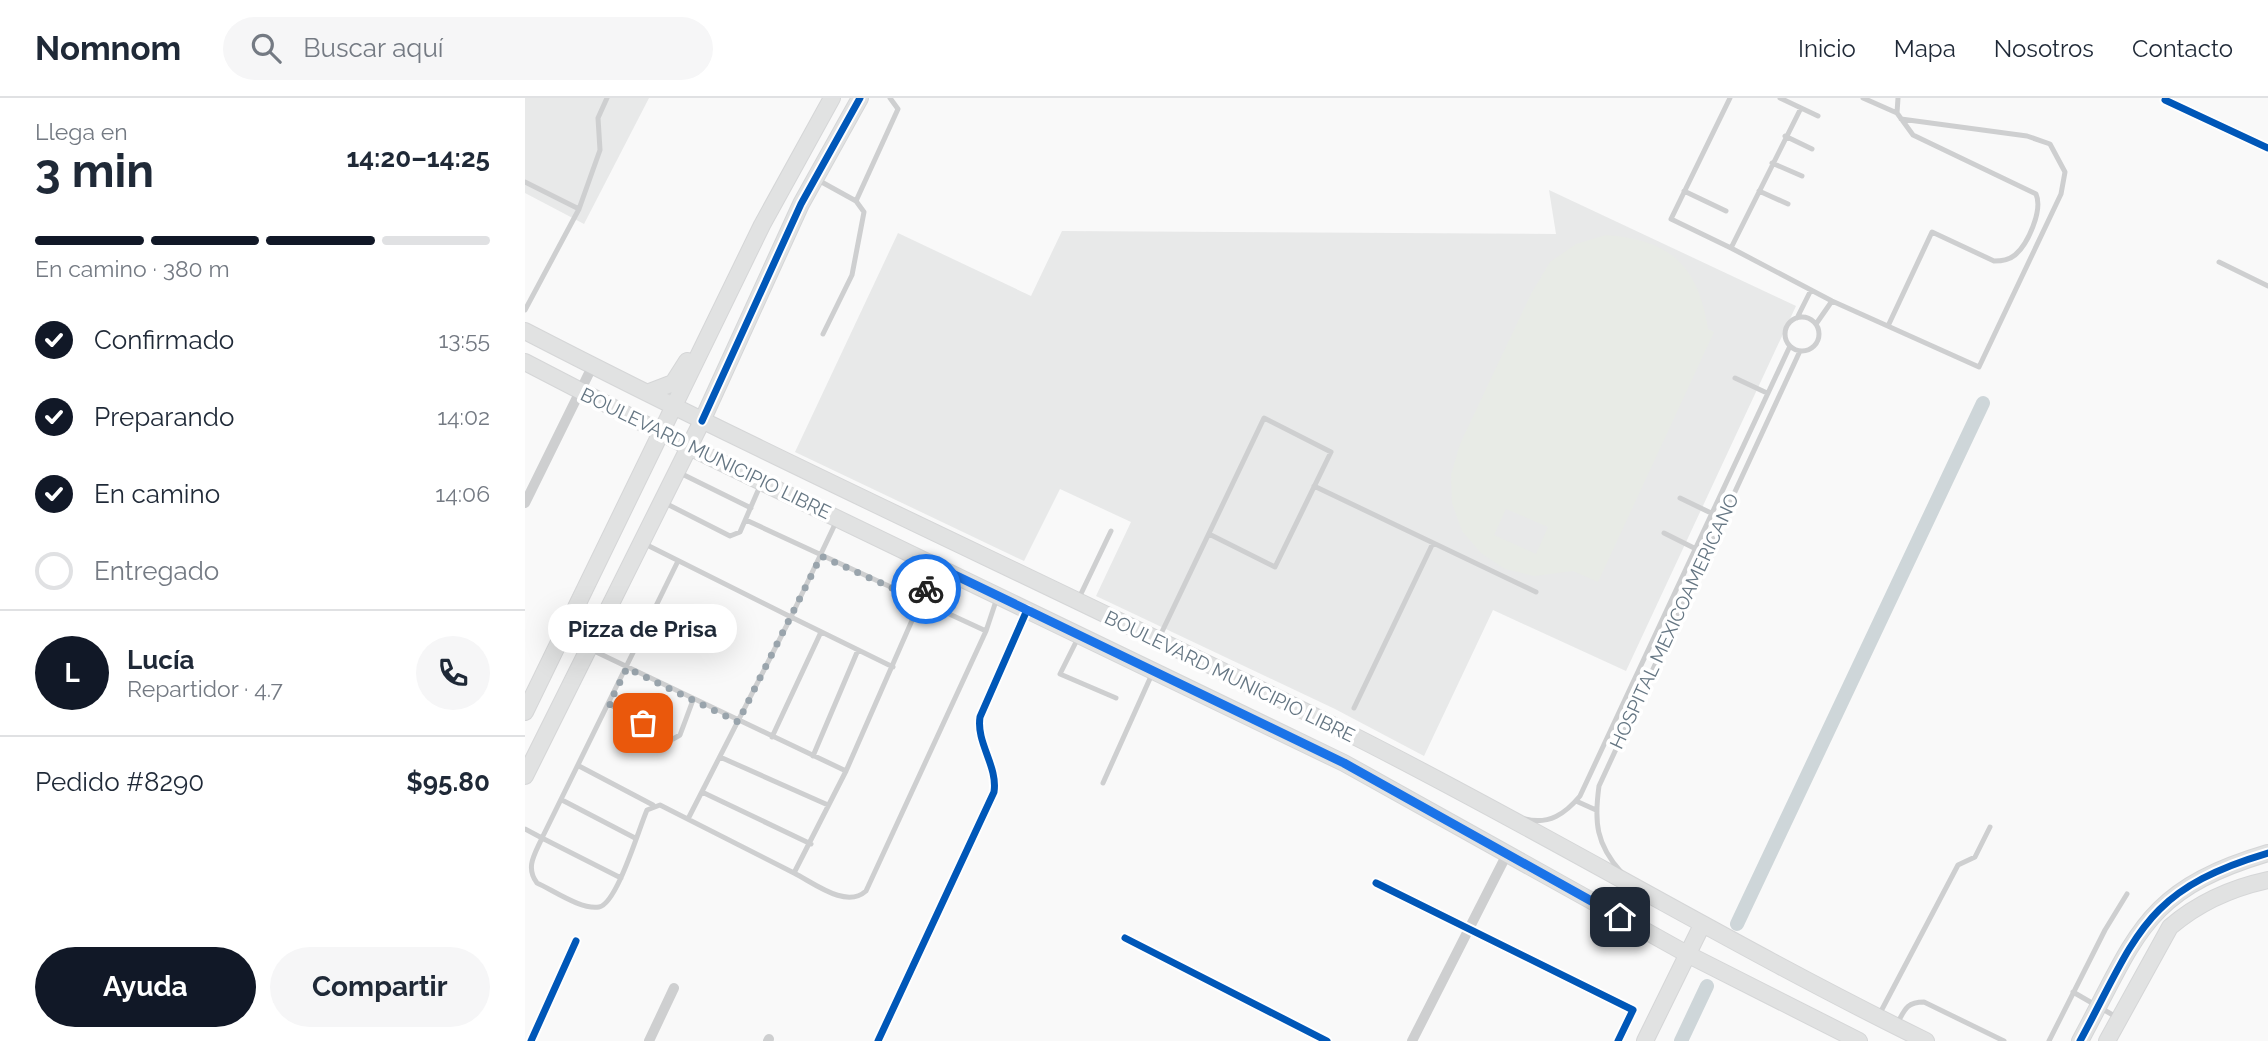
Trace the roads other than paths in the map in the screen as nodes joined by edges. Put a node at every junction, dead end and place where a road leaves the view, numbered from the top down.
1 (607, 98) edge
2 (832, 98) edge
3 (860, 98) edge
4 (890, 98) edge
5 (1730, 98) edge
6 (1780, 98) edge
7 (1863, 98) edge
8 (1898, 98) edge
9 (2165, 100) dead end
10 (1801, 108) junction
11 (1897, 113) junction
12 (1818, 116) dead end
13 (1901, 119) junction
14 (1785, 136) junction
15 (2268, 148) edge
16 (1812, 149) dead end
17 (1772, 163) junction
18 (1802, 176) dead end
19 (815, 178) junction
20 (525, 182) edge
21 (1684, 191) junction
22 (1759, 191) junction
23 (856, 201) junction
24 (1788, 204) dead end
25 (579, 209) junction
26 (1725, 211) dead end
27 (1731, 248) junction
28 (2218, 262) dead end
29 (2268, 286) edge
30 (1811, 290) junction
31 (1832, 301) junction
32 (525, 310) edge
33 (718, 317) junction
34 (1797, 318) junction
35 (1816, 324) junction
36 (1888, 326) junction
37 (525, 331) edge
38 (823, 334) dead end
39 (1790, 346) junction
40 (1800, 351) junction
41 (525, 362) edge
42 (593, 365) junction
43 (1735, 378) dead end
44 (580, 391) junction
45 (647, 393) junction
46 (1767, 393) junction
47 (675, 407) junction
48 (1757, 416) junction
49 (702, 421) junction
50 (1767, 421) junction
51 (661, 433) junction
52 (689, 447) junction
53 (677, 472) junction
54 (761, 482) junction
55 (1314, 486) junction
56 (1680, 498) dead end
57 (663, 502) junction
58 (525, 503) edge
59 (751, 508) junction
60 (1712, 510) junction
61 (1724, 513) junction
62 (838, 519) junction
63 (746, 520) junction
64 (1111, 531) dead end
65 (1664, 533) dead end
66 (1209, 534) junction
67 (949, 541) junction
68 (643, 543) junction
69 (1433, 543) junction
70 (1695, 548) junction
71 (821, 556) junction
72 (678, 561) junction
73 (936, 566) junction
74 (1536, 592) dead end
75 (998, 596) junction
76 (921, 601) junction
77 (1077, 602) junction
78 (1027, 610) junction
79 (791, 617) junction
80 (1110, 618) junction
81 (986, 631) junction
82 (821, 632) junction
83 (1079, 635) junction
84 (1157, 641) junction
85 (1099, 645) junction
86 (589, 649) junction
87 (858, 650) junction
88 (1641, 662) junction
89 (893, 667) junction
90 (627, 668) junction
91 (1652, 669) junction
92 (1153, 671) junction
93 (1116, 698) dead end
94 (693, 700) junction
95 (609, 704) junction
96 (1354, 708) dead end
97 (525, 712) edge
98 (738, 722) junction
99 (643, 723) dead end
100 (664, 735) dead end
101 (772, 737) junction
102 (813, 756) junction
103 (720, 757) junction
104 (579, 766) junction
105 (1417, 769) junction
106 (846, 771) junction
107 (525, 776) edge
108 (1104, 783) dead end
109 (702, 792) junction
110 (1403, 794) junction
111 (562, 800) junction
112 (1576, 801) junction
113 (653, 805) junction
114 (828, 805) junction
115 (1596, 810) junction
116 (1511, 816) junction
117 (688, 819) junction
118 (1990, 827) dead end
119 (525, 829) edge
120 (542, 838) junction
121 (635, 838) junction
122 (811, 844) junction
123 (2268, 853) edge
124 (1507, 854) junction
125 (794, 873) junction
126 (621, 878) junction
127 (2268, 880) edge
128 (1376, 883) dead end
129 (1638, 889) junction
130 (2127, 894) dead end
131 (1702, 925) junction
132 (1469, 929) junction
133 (1125, 937) dead end
134 (576, 940) dead end
135 (1688, 954) junction
136 (674, 988) dead end
137 (2073, 992) junction
138 (2099, 1007) junction
139 (1878, 1018) junction
140 (2118, 1018) junction
141 (1896, 1026) junction
142 (531, 1041) edge
143 (649, 1041) edge
144 (878, 1041) edge
145 (1327, 1041) edge
146 (1412, 1041) edge
147 (1618, 1041) edge
148 (1645, 1041) edge
149 (1859, 1041) edge
150 (1926, 1041) edge
151 (2004, 1041) edge
152 (2049, 1041) edge
153 (2080, 1041) edge
154 (2108, 1041) edge

1 - 25 lane
2 - 33 main road
3 - 19 main road
4 - 23 lane
5 - 21 lane
6 - 10 lane
7 - 11 lane
8 - 11 lane
9 - 15 street
10 - 12 lane
10 - 14 lane
11 - 13 lane
13 - 36 lane
13 - 36 lane
14 - 16 lane
14 - 17 lane
17 - 18 lane
17 - 22 lane
19 - 23 lane
19 - 49 main road
20 - 25 lane
21 - 26 lane
21 - 27 lane
22 - 24 lane
22 - 27 lane
23 - 38 lane
25 - 32 lane
27 - 30 lane
28 - 29 lane
30 - 31 lane
30 - 34 lane
31 - 35 lane
31 - 36 lane
33 - 45 main road
33 - 47 main road
34 - 35 lane
34 - 39 lane
35 - 40 lane
37 - 42 main road, BOULEVARD MUNICIPIO LIBRE
39 - 40 lane
39 - 46 lane, HOSPITAL MEXICOAMERICANO
40 - 50 lane, HOSPITAL MEXICOAMERICANO
41 - 44 main road, BOULEVARD MUNICIPIO LIBRE
42 - 44 street
42 - 45 main road, BOULEVARD MUNICIPIO LIBRE
43 - 46 lane
44 - 51 main road, BOULEVARD MUNICIPIO LIBRE
44 - 58 street
45 - 47 main road, BOULEVARD MUNICIPIO LIBRE
46 - 48 lane, HOSPITAL MEXICOAMERICANO
47 - 49 main road, BOULEVARD MUNICIPIO LIBRE
47 - 51 main road
48 - 50 lane
48 - 60 lane, HOSPITAL MEXICOAMERICANO
49 - 52 main road
49 - 67 main road, BOULEVARD MUNICIPIO LIBRE
50 - 61 lane, HOSPITAL MEXICOAMERICANO
51 - 52 main road, BOULEVARD MUNICIPIO LIBRE
51 - 97 main road
52 - 53 main road
52 - 54 main road, BOULEVARD MUNICIPIO LIBRE
53 - 57 main road
53 - 59 lane
54 - 59 lane
54 - 62 main road, BOULEVARD MUNICIPIO LIBRE
55 - 66 lane
55 - 66 lane
55 - 69 lane
56 - 60 lane
57 - 63 lane
57 - 68 main road
59 - 63 lane
60 - 61 lane
60 - 70 lane, HOSPITAL MEXICOAMERICANO
61 - 91 lane, HOSPITAL MEXICOAMERICANO
62 - 71 lane
62 - 73 main road, BOULEVARD MUNICIPIO LIBRE
63 - 71 lane
64 - 77 lane
65 - 70 lane
66 - 84 lane
67 - 73 main road
67 - 77 main road, BOULEVARD MUNICIPIO LIBRE
68 - 72 lane
68 - 86 main road
69 - 74 lane
69 - 96 lane
70 - 88 lane, HOSPITAL MEXICOAMERICANO
71 - 76 lane
71 - 79 lane
72 - 79 lane
72 - 90 lane
73 - 75 main road, BOULEVARD MUNICIPIO LIBRE
73 - 76 lane
75 - 78 main road, BOULEVARD MUNICIPIO LIBRE
75 - 81 lane
76 - 81 lane
76 - 89 lane
77 - 80 main road, BOULEVARD MUNICIPIO LIBRE
78 - 83 main road, BOULEVARD MUNICIPIO LIBRE
78 - 144 street
79 - 82 lane
79 - 98 lane
80 - 84 main road, BOULEVARD MUNICIPIO LIBRE
80 - 85 main road
81 - 125 lane
82 - 87 lane
82 - 101 lane
83 - 85 main road, BOULEVARD MUNICIPIO LIBRE
83 - 93 lane
84 - 105 main road, BOULEVARD MUNICIPIO LIBRE
85 - 92 main road, BOULEVARD MUNICIPIO LIBRE
86 - 90 lane
86 - 107 main road
87 - 89 lane
87 - 102 lane
88 - 91 lane
88 - 112 lane, HOSPITAL MEXICOAMERICANO
89 - 106 lane
90 - 94 lane
90 - 95 lane
91 - 115 lane, HOSPITAL MEXICOAMERICANO
92 - 108 lane
92 - 110 main road, BOULEVARD MUNICIPIO LIBRE
94 - 98 lane
94 - 100 lane
95 - 99 lane
95 - 104 lane
98 - 101 lane
98 - 103 lane
101 - 102 lane
102 - 106 lane
103 - 109 lane
103 - 114 lane
104 - 111 lane
104 - 113 lane
105 - 110 main road
105 - 116 main road, BOULEVARD MUNICIPIO LIBRE
106 - 114 lane
109 - 117 lane
109 - 122 lane
110 - 124 main road, BOULEVARD MUNICIPIO LIBRE
111 - 120 lane
111 - 121 lane
112 - 115 lane
112 - 116 lane
113 - 117 lane
113 - 121 lane
114 - 122 lane
115 - 129 lane, HOSPITAL MEXICOAMERICANO
116 - 129 main road, BOULEVARD MUNICIPIO LIBRE
117 - 125 lane
118 - 139 lane
119 - 120 lane
120 - 126 lane
120 - 126 lane
121 - 126 lane
122 - 125 lane
123 - 138 main road
124 - 132 street
124 - 135 main road, BOULEVARD MUNICIPIO LIBRE
127 - 140 main road
128 - 132 street
129 - 131 main road, BOULEVARD MUNICIPIO LIBRE
130 - 137 lane
131 - 135 main road
131 - 139 main road, BOULEVARD MUNICIPIO LIBRE
132 - 146 street
132 - 147 street
133 - 145 street
134 - 142 street
135 - 148 main road
135 - 149 main road, BOULEVARD MUNICIPIO LIBRE
136 - 143 street
137 - 138 lane
137 - 152 lane
138 - 140 lane
138 - 153 main road
139 - 141 main road, BOULEVARD MUNICIPIO LIBRE
140 - 154 main road
141 - 150 main road, BOULEVARD MUNICIPIO LIBRE
141 - 151 lane

